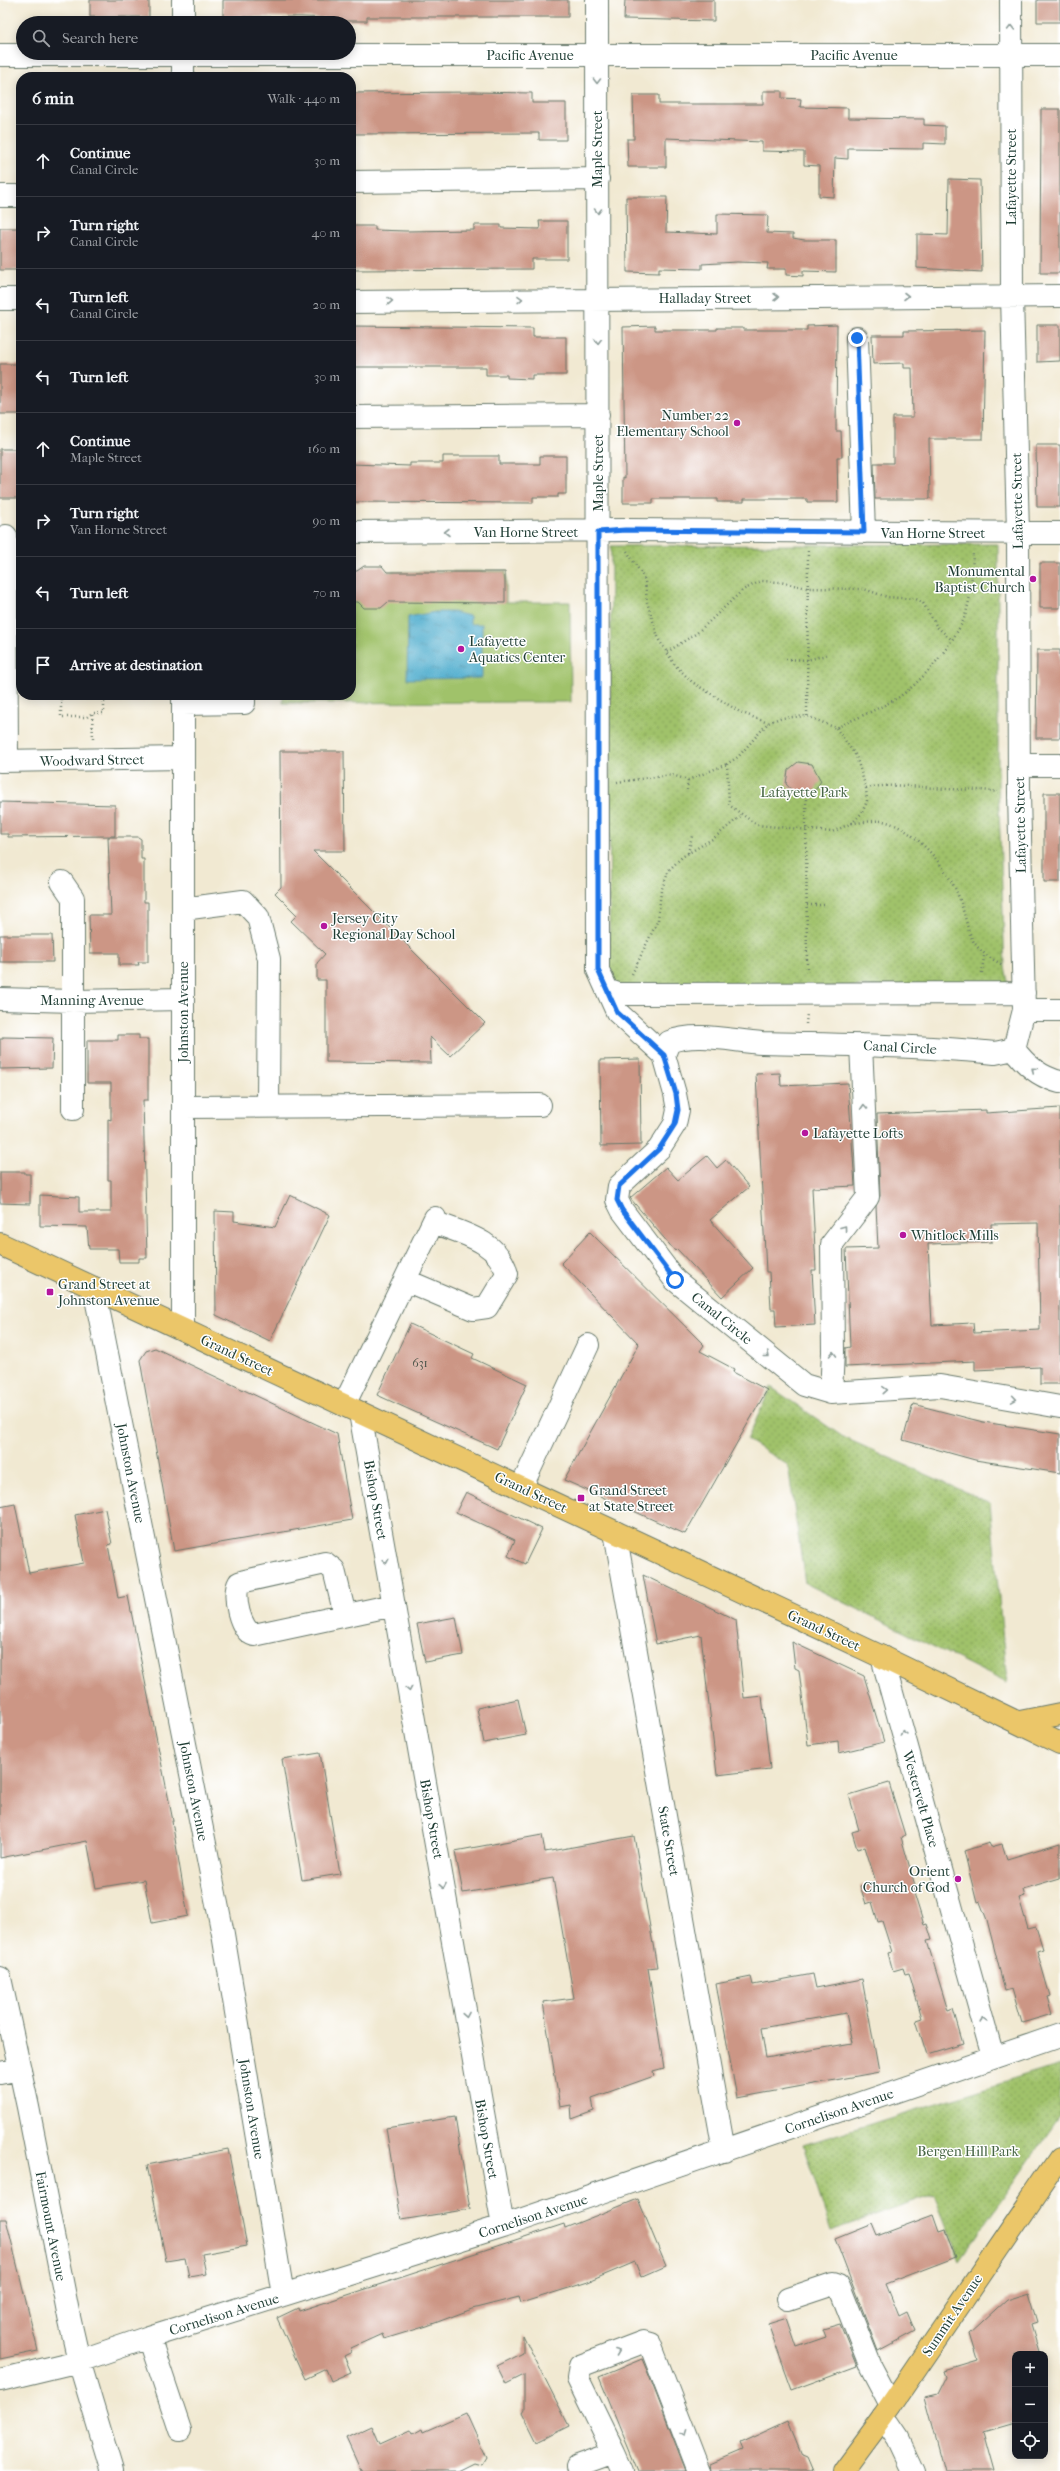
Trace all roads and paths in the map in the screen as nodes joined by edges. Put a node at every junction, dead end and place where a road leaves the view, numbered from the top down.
1 (183, 0) edge
2 (597, 0) edge
3 (1011, 0) edge
4 (183, 16) edge
5 (356, 54) edge
6 (597, 55) junction
7 (1011, 55) junction
8 (1060, 55) edge
9 (0, 56) edge
10 (16, 56) edge
11 (183, 60) edge
12 (183, 72) edge
13 (598, 179) junction
14 (356, 182) edge
15 (0, 196) edge
16 (16, 196) edge
17 (1012, 296) junction
18 (1060, 296) edge
19 (598, 298) junction
20 (0, 299) edge
21 (16, 299) edge
22 (356, 302) edge
23 (857, 338) dead end
24 (598, 415) junction
25 (356, 417) edge
26 (356, 532) edge
27 (598, 532) junction
28 (864, 532) junction
29 (1018, 533) junction
30 (1060, 533) edge
31 (9, 536) edge
32 (625, 547) dead end
33 (808, 547) dead end
34 (974, 547) dead end
35 (807, 588) junction
36 (951, 639) junction
37 (14, 652) edge
38 (667, 652) junction
39 (826, 655) dead end
40 (786, 659) dead end
41 (807, 660) junction
42 (61, 700) edge
43 (104, 700) edge
44 (183, 700) edge
45 (198, 700) edge
46 (244, 700) edge
47 (92, 713) junction
48 (807, 716) junction
49 (768, 724) junction
50 (836, 728) junction
51 (94, 740) dead end
52 (183, 758) junction
53 (4, 761) edge
54 (727, 764) junction
55 (1019, 765) junction
56 (1060, 765) edge
57 (688, 780) junction
58 (617, 782) dead end
59 (866, 788) junction
60 (688, 790) dead end
61 (1000, 793) dead end
62 (806, 795) dead end
63 (742, 815) junction
64 (852, 823) junction
65 (806, 831) junction
66 (692, 836) dead end
67 (688, 853) junction
68 (62, 882) dead end
69 (807, 905) junction
70 (824, 905) dead end
71 (183, 909) junction
72 (1005, 966) dead end
73 (631, 977) dead end
74 (609, 991) junction
75 (807, 995) junction
76 (0, 999) edge
77 (183, 999) junction
78 (73, 1001) junction
79 (1024, 1002) junction
80 (1060, 1010) edge
81 (806, 1042) junction
82 (861, 1045) junction
83 (1014, 1049) junction
84 (664, 1055) junction
85 (1060, 1082) edge
86 (540, 1105) dead end
87 (268, 1106) junction
88 (183, 1107) junction
89 (73, 1109) dead end
90 (0, 1244) edge
91 (405, 1280) junction
92 (94, 1288) junction
93 (183, 1329) junction
94 (588, 1345) dead end
95 (831, 1393) junction
96 (1060, 1406) edge
97 (352, 1409) junction
98 (521, 1488) junction
99 (615, 1532) junction
100 (394, 1605) junction
101 (345, 1615) junction
102 (882, 1657) junction
103 (1060, 1714) edge
104 (1020, 1722) junction
105 (1060, 1743) edge
106 (0, 1978) edge
107 (1060, 2035) edge
108 (993, 2057) junction
109 (10, 2071) edge
110 (724, 2151) junction
111 (1060, 2158) edge
112 (503, 2226) junction
113 (282, 2295) junction
114 (788, 2299) dead end
115 (149, 2337) junction
116 (79, 2361) junction
117 (0, 2380) edge
118 (887, 2411) junction
119 (180, 2430) dead end
120 (618, 2462) edge
121 (574, 2469) edge
122 (112, 2471) edge
123 (699, 2471) edge
124 (843, 2471) edge
125 (913, 2471) edge

1 - 4 street
2 - 6 street, Maple Street
7 -> 3 street, Lafayette Street
5 - 6 street, Pacific Avenue
6 - 7 street, Pacific Avenue
6 -> 13 street, Maple Street
7 - 8 street, Pacific Avenue
7 - 17 street, Lafayette Street
9 - 10 street, Pacific Avenue
11 - 12 street
13 - 14 street
13 -> 19 street, Maple Street
15 - 16 street
17 - 18 street, Halladay Street
19 -> 17 street, Halladay Street
17 - 29 street, Lafayette Street
22 -> 19 street, Halladay Street
19 -> 24 street, Maple Street
20 - 21 street
23 - 28 street
24 - 25 street
24 - 27 street, Maple Street
27 -> 26 street, Van Horne Street
27 - 28 street, Van Horne Street
27 - 74 street, Maple Street
28 - 29 street, Van Horne Street
29 - 30 street, Van Horne Street
29 - 55 street, Lafayette Street
31 - 37 street
32 - 38 path
33 - 35 path
34 - 36 path
35 - 36 path
35 - 38 path
35 - 41 path
36 - 50 path
37 - 53 street
38 - 49 path
39 - 41 path
40 - 41 path
41 - 48 path
42 - 47 path
43 - 47 path
44 - 52 street, Johnston Avenue
45 - 46 street
47 - 51 path
48 - 49 path
48 - 50 path
49 - 54 path
50 - 59 path
52 - 53 street, Woodward Street
52 - 71 street, Johnston Avenue
54 - 57 path
54 - 63 path
55 - 56 street
55 - 79 street, Lafayette Street
57 - 58 path
57 - 60 path
59 - 61 path
59 - 64 path
62 - 65 path
63 - 65 path
63 - 67 path
64 - 65 path
64 - 72 path
65 - 69 path
66 - 67 path
67 - 73 path
68 - 78 street
69 - 70 path
69 - 75 path
71 - 77 street, Johnston Avenue
71 - 87 street
74 - 75 street
74 - 84 street, Maple Street
75 - 79 street
75 - 81 path
76 - 78 street, Manning Avenue
77 - 78 street, Manning Avenue
77 - 88 street, Johnston Avenue
78 - 89 street
79 - 80 street
79 - 83 street, Lafayette Street
81 - 82 street, Canal Circle
81 - 84 street, Canal Circle
82 - 83 street, Canal Circle
95 -> 82 street
85 -> 83 street
84 -> 95 street, Canal Circle
86 - 87 street
87 - 88 street
88 - 93 street, Johnston Avenue
90 - 92 main road, Grand Street
91 - 91 street
91 - 97 street
92 - 93 main road, Grand Street
92 - 113 street, Johnston Avenue
93 - 97 main road, Grand Street
94 - 98 street
95 -> 96 street, Canal Circle
97 - 98 main road, Grand Street
97 -> 100 street, Bishop Street
98 - 99 main road, Grand Street
99 - 102 main road, Grand Street
99 - 110 street, State Street
100 - 101 street
100 -> 112 street, Bishop Street
101 - 101 street
102 - 104 main road, Grand Street
108 -> 102 street, Westervelt Place
103 - 104 main road
104 - 105 main road, Grand Street
106 - 109 street, Fairmount Avenue
107 - 108 street, Cornelison Avenue
108 - 110 street, Cornelison Avenue
109 - 116 street, Fairmount Avenue
110 - 112 street, Cornelison Avenue
111 - 118 main road, Summit Avenue
112 - 113 street, Cornelison Avenue
113 - 115 street, Cornelison Avenue
114 - 118 street
115 - 116 street, Cornelison Avenue
115 - 119 street
116 - 117 street, Cornelison Avenue
116 - 122 street, Fairmount Avenue
118 - 124 main road, Summit Avenue
118 - 125 street
120 - 121 street
120 -> 123 street

